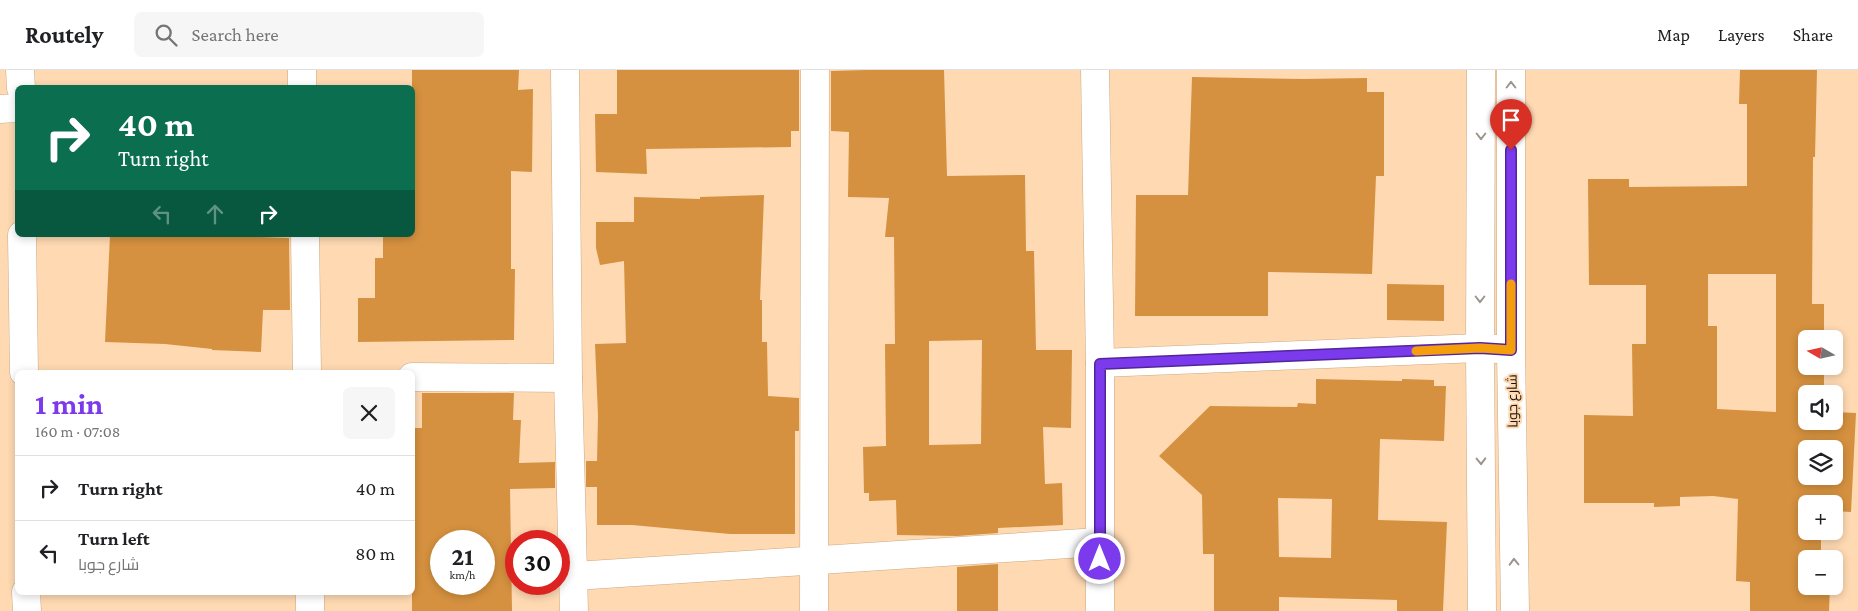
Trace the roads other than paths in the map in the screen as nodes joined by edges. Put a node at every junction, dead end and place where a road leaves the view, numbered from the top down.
1 (20, 70) edge
2 (302, 70) edge
3 (565, 70) edge
4 (815, 70) edge
5 (1094, 70) edge
6 (1481, 70) edge
7 (1511, 70) edge
8 (21, 85) edge
9 (302, 85) edge
10 (15, 108) edge
11 (0, 109) edge
12 (22, 237) edge
13 (305, 237) edge
14 (1480, 348) junction
15 (1511, 350) junction
16 (1100, 364) junction
17 (24, 370) edge
18 (307, 370) edge
19 (415, 378) edge
20 (568, 378) junction
21 (1100, 542) junction
22 (815, 561) junction
23 (574, 576) junction
24 (26, 595) edge
25 (310, 595) edge
26 (27, 611) edge
27 (310, 611) edge
28 (574, 611) edge
29 (814, 611) edge
30 (1100, 611) edge
31 (1482, 611) edge
32 (1514, 611) edge

1 - 8 street
2 - 9 street
3 - 20 street
4 - 22 street
5 - 16 street
6 -> 14 street
15 -> 7 street, شارع جوبا
10 - 11 street
12 - 17 street
13 - 18 street
14 - 15 street
14 - 16 street
14 -> 31 street
32 -> 15 street, شارع جوبا
16 - 21 street
19 - 20 street
20 - 23 street
21 - 22 street
21 - 30 street
22 - 23 street
22 - 29 street
23 - 28 street
24 - 26 street
25 - 27 street

